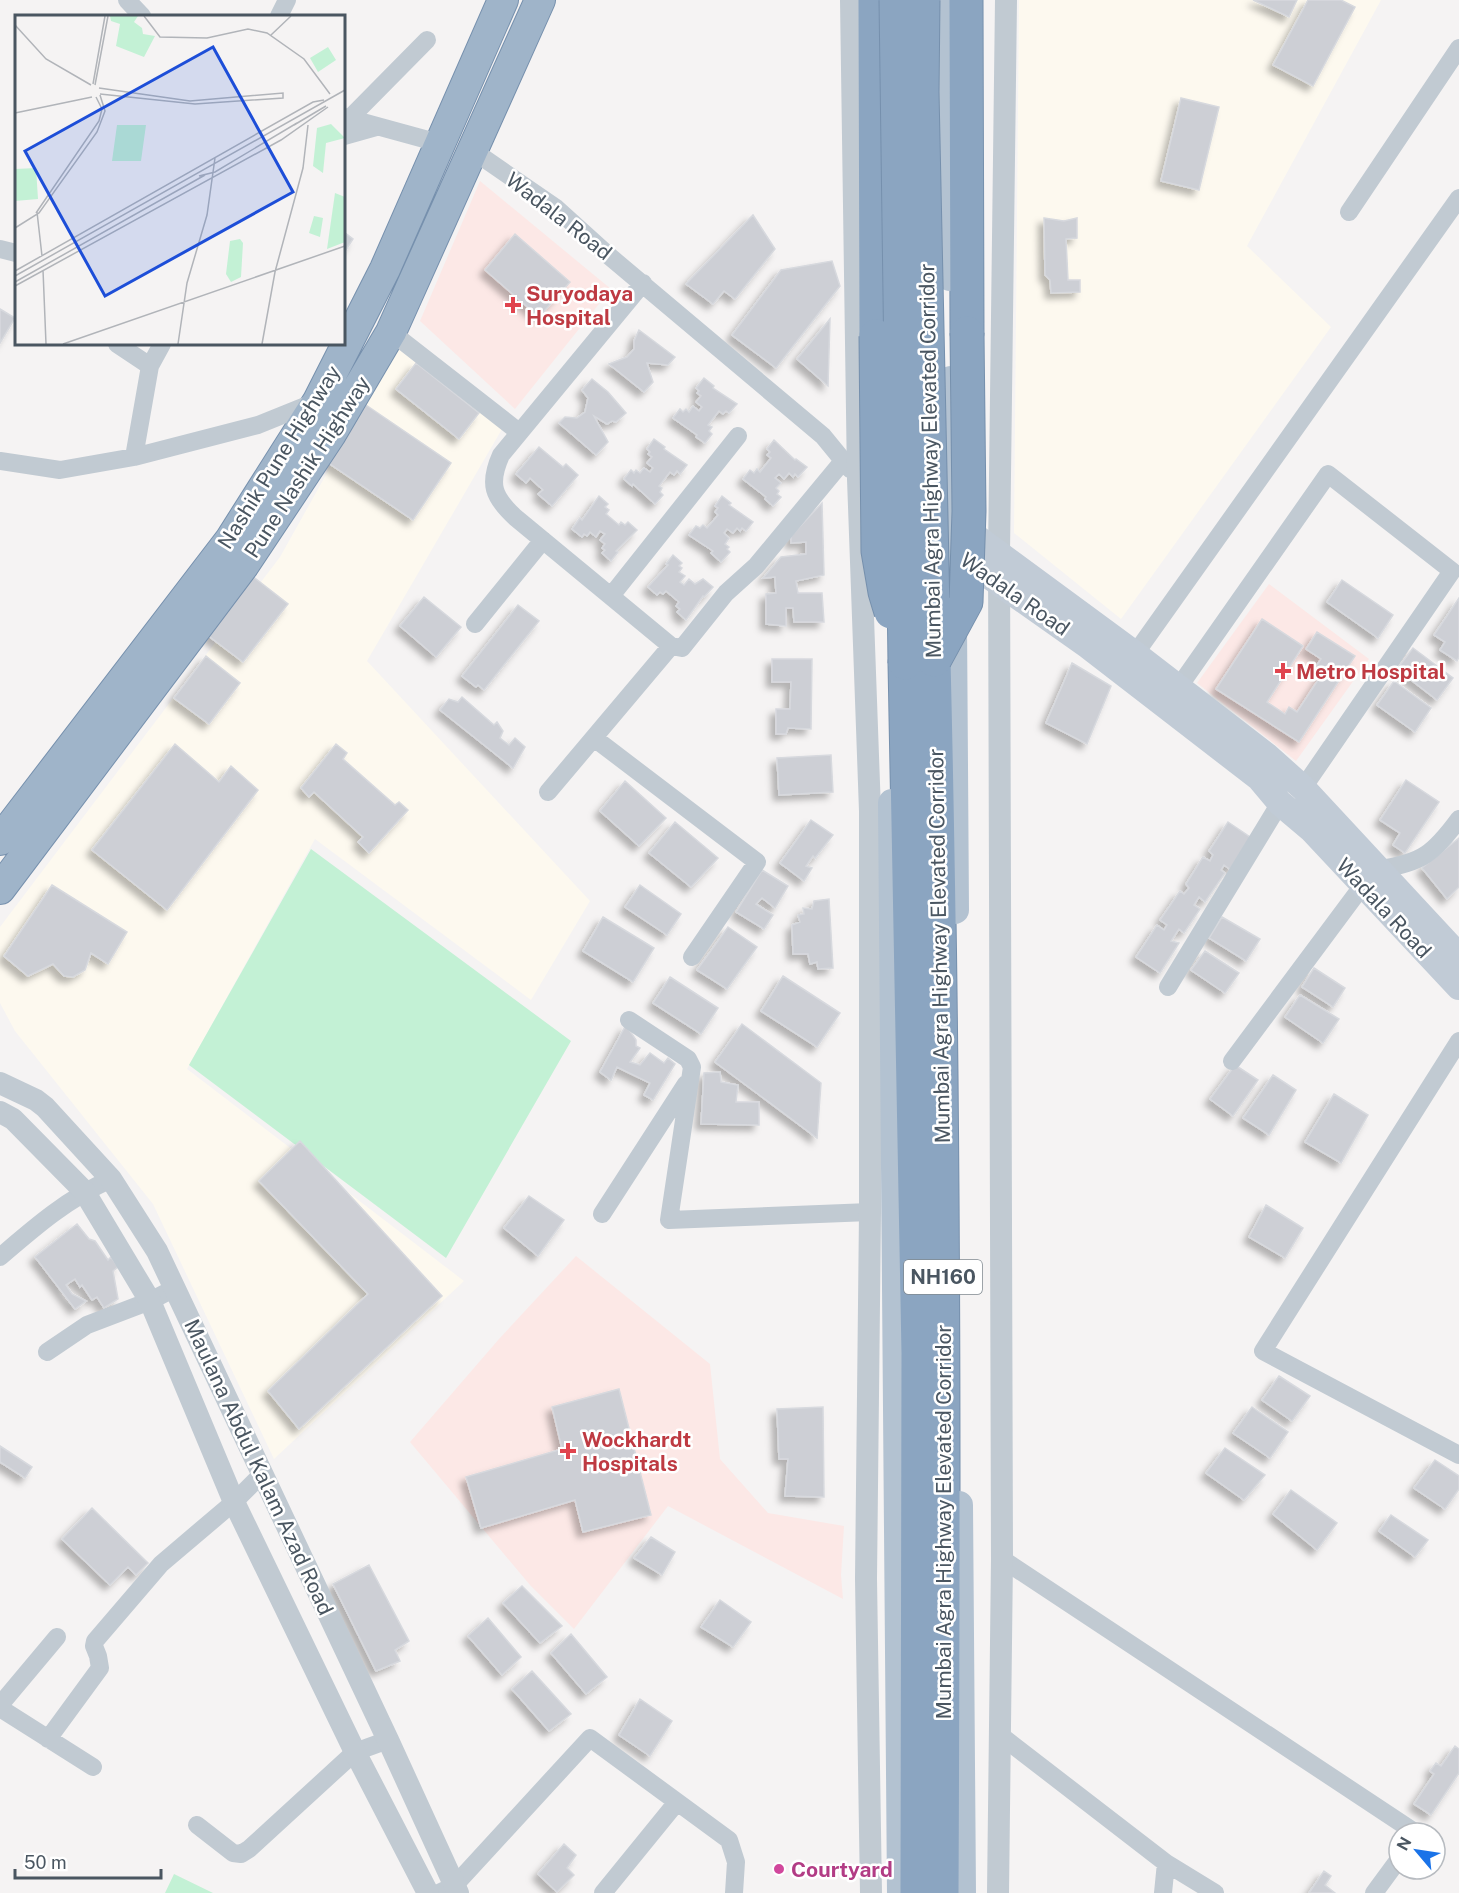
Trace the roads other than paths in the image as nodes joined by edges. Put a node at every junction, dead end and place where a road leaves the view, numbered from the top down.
1 (127, 0) edge
2 (287, 0) edge
3 (503, 0) edge
4 (540, 0) edge
5 (851, 0) edge
6 (875, 0) edge
7 (886, 0) edge
8 (896, 0) edge
9 (923, 0) edge
10 (949, 0) edge
11 (966, 0) edge
12 (1006, 0) edge
13 (141, 15) edge
14 (280, 15) edge
15 (427, 40) dead end
16 (1459, 48) edge
17 (345, 124) edge
18 (439, 143) junction
19 (472, 150) junction
20 (1459, 198) edge
21 (1349, 212) dead end
22 (0, 249) edge
23 (15, 253) edge
24 (643, 284) junction
25 (391, 332) junction
26 (118, 345) edge
27 (161, 345) edge
28 (150, 366) junction
29 (318, 401) junction
30 (519, 432) junction
31 (738, 436) dead end
32 (134, 457) junction
33 (0, 462) edge
34 (854, 465) junction
35 (889, 491) junction
36 (952, 520) junction
37 (543, 540) junction
38 (952, 550) junction
39 (999, 554) junction
40 (999, 582) junction
41 (611, 597) junction
42 (475, 624) dead end
43 (671, 646) junction
44 (1135, 654) junction
45 (920, 662) junction
46 (1178, 688) junction
47 (594, 738) junction
48 (1303, 788) junction
49 (548, 792) dead end
50 (1280, 803) junction
51 (1459, 819) edge
52 (0, 840) edge
53 (1372, 877) junction
54 (0, 889) edge
55 (1459, 956) edge
56 (692, 957) dead end
57 (1168, 987) dead end
58 (1459, 987) edge
59 (629, 1020) dead end
60 (1459, 1041) edge
61 (1232, 1060) dead end
62 (690, 1077) junction
63 (1, 1082) edge
64 (0, 1112) edge
65 (111, 1179) junction
66 (84, 1191) junction
67 (870, 1212) junction
68 (602, 1214) dead end
69 (0, 1257) edge
70 (174, 1288) junction
71 (150, 1301) junction
72 (47, 1352) dead end
73 (1459, 1455) edge
74 (262, 1474) junction
75 (234, 1502) junction
76 (1002, 1559) junction
77 (57, 1637) dead end
78 (0, 1706) edge
79 (1000, 1736) junction
80 (48, 1739) junction
81 (388, 1740) junction
82 (355, 1752) junction
83 (93, 1767) dead end
84 (677, 1802) junction
85 (1398, 1821) edge
86 (197, 1825) dead end
87 (1166, 1863) junction
88 (1387, 1876) edge
89 (450, 1891) edge
90 (428, 1893) edge
91 (603, 1893) edge
92 (735, 1893) edge
93 (871, 1893) edge
94 (901, 1893) edge
95 (917, 1893) edge
96 (942, 1893) edge
97 (962, 1893) edge
98 (998, 1893) edge
99 (1163, 1893) edge
100 (1215, 1893) edge
101 (1374, 1893) edge

1 - 13 street
2 - 14 street
3 - 18 highway, Nashik Pune Highway
4 - 19 highway, Pune Nashik Highway
5 - 34 street
6 - 45 highway, bridge
7 - 35 main road
8 - 45 highway, Mumbai Agra Highway Elevated Corridor, bridge
9 - 45 highway, Mumbai Agra Highway Elevated Corridor, bridge
10 - 36 main road
11 - 45 highway, bridge
12 - 39 street
15 - 17 street
16 - 21 street
17 - 18 street
18 - 29 highway, Nashik Pune Highway
19 - 24 street, Wadala Road
19 - 25 highway, Pune Nashik Highway
20 - 44 street
22 - 23 street
24 - 30 street
24 - 34 street, Wadala Road
25 - 30 street
25 - 54 highway, Pune Nashik Highway
26 - 28 street
27 - 28 street
28 - 32 street
29 - 32 street
29 - 52 highway, Nashik Pune Highway
30 - 37 street
31 - 41 street
32 - 33 street
34 - 35 main road, Wadala Road
34 - 43 street
34 - 67 street
35 - 36 main road, Wadala Road
35 - 38 main road, Wadala Road
35 - 94 main road
36 - 38 main road
36 - 39 main road, Wadala Road
37 - 41 street
37 - 42 street
38 - 40 main road, Wadala Road
38 - 97 main road
39 - 40 street
39 - 44 main road, Wadala Road
40 - 50 main road, Wadala Road
40 - 76 street
41 - 43 street
43 - 47 street
44 - 46 main road, Wadala Road
45 - 95 highway, Mumbai Agra Highway Elevated Corridor / NH160
45 - 96 highway, Mumbai Agra Highway Elevated Corridor / NH160
46 - 48 main road, Wadala Road
46 - 48 street
47 - 49 street
47 - 56 street
48 - 53 main road, Wadala Road
50 - 53 main road, Wadala Road
50 - 57 street
51 - 53 street
53 - 55 main road, Wadala Road
53 - 58 main road, Wadala Road
53 - 61 street
59 - 62 street
60 - 73 street
62 - 67 street
62 - 68 street
63 - 65 street, Maulana Abdul Kalam Azad Road
64 - 66 street
65 - 66 street
65 - 70 street, Maulana Abdul Kalam Azad Road
66 - 69 street
66 - 71 street
67 - 93 street
70 - 71 street
70 - 74 street, Maulana Abdul Kalam Azad Road
71 - 72 street
71 - 75 street
74 - 75 street
74 - 81 street, Maulana Abdul Kalam Azad Road
75 - 80 street
75 - 82 street
76 - 79 street
76 - 85 street
77 - 78 street
78 - 80 street
79 - 87 street
79 - 98 street
80 - 83 street
81 - 82 street
81 - 89 street, Maulana Abdul Kalam Azad Road
82 - 86 street
82 - 90 street
84 - 89 street
84 - 91 street
84 - 92 street
87 - 99 street
87 - 100 street
88 - 101 street

